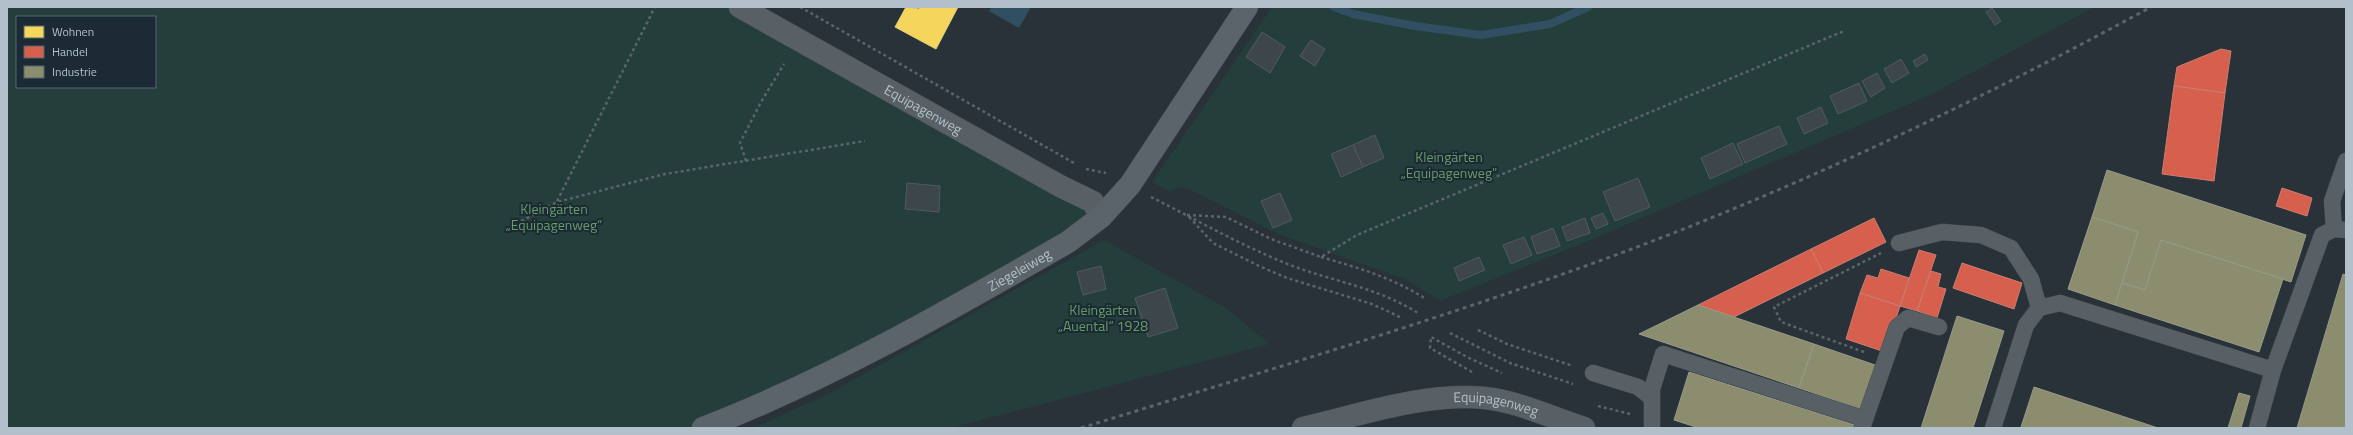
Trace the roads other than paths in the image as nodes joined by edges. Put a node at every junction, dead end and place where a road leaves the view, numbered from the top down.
1 (740, 7) edge
2 (1248, 7) edge
3 (2346, 160) edge
4 (1101, 217) junction
5 (2340, 229) edge
6 (1899, 243) road end
7 (2039, 308) junction
8 (1939, 327) dead end
9 (2273, 370) junction
10 (1593, 373) road end
11 (1652, 398) junction
12 (1372, 420) edge
13 (1864, 424) edge
14 (703, 428) edge
15 (1303, 428) edge
16 (1584, 428) edge
17 (1652, 428) edge
18 (1993, 428) edge
19 (2257, 428) edge

1 - 4 street, Equipagenweg
2 - 4 main road, Ziegeleiweg
3 - 5 lane
4 - 14 main road, Ziegeleiweg
5 - 9 lane
6 - 7 lane
7 - 9 lane
7 - 18 lane
8 - 13 lane
9 - 19 lane
10 - 11 lane
11 - 13 lane
11 - 17 lane
12 - 15 street, Equipagenweg
12 - 16 street, Equipagenweg

